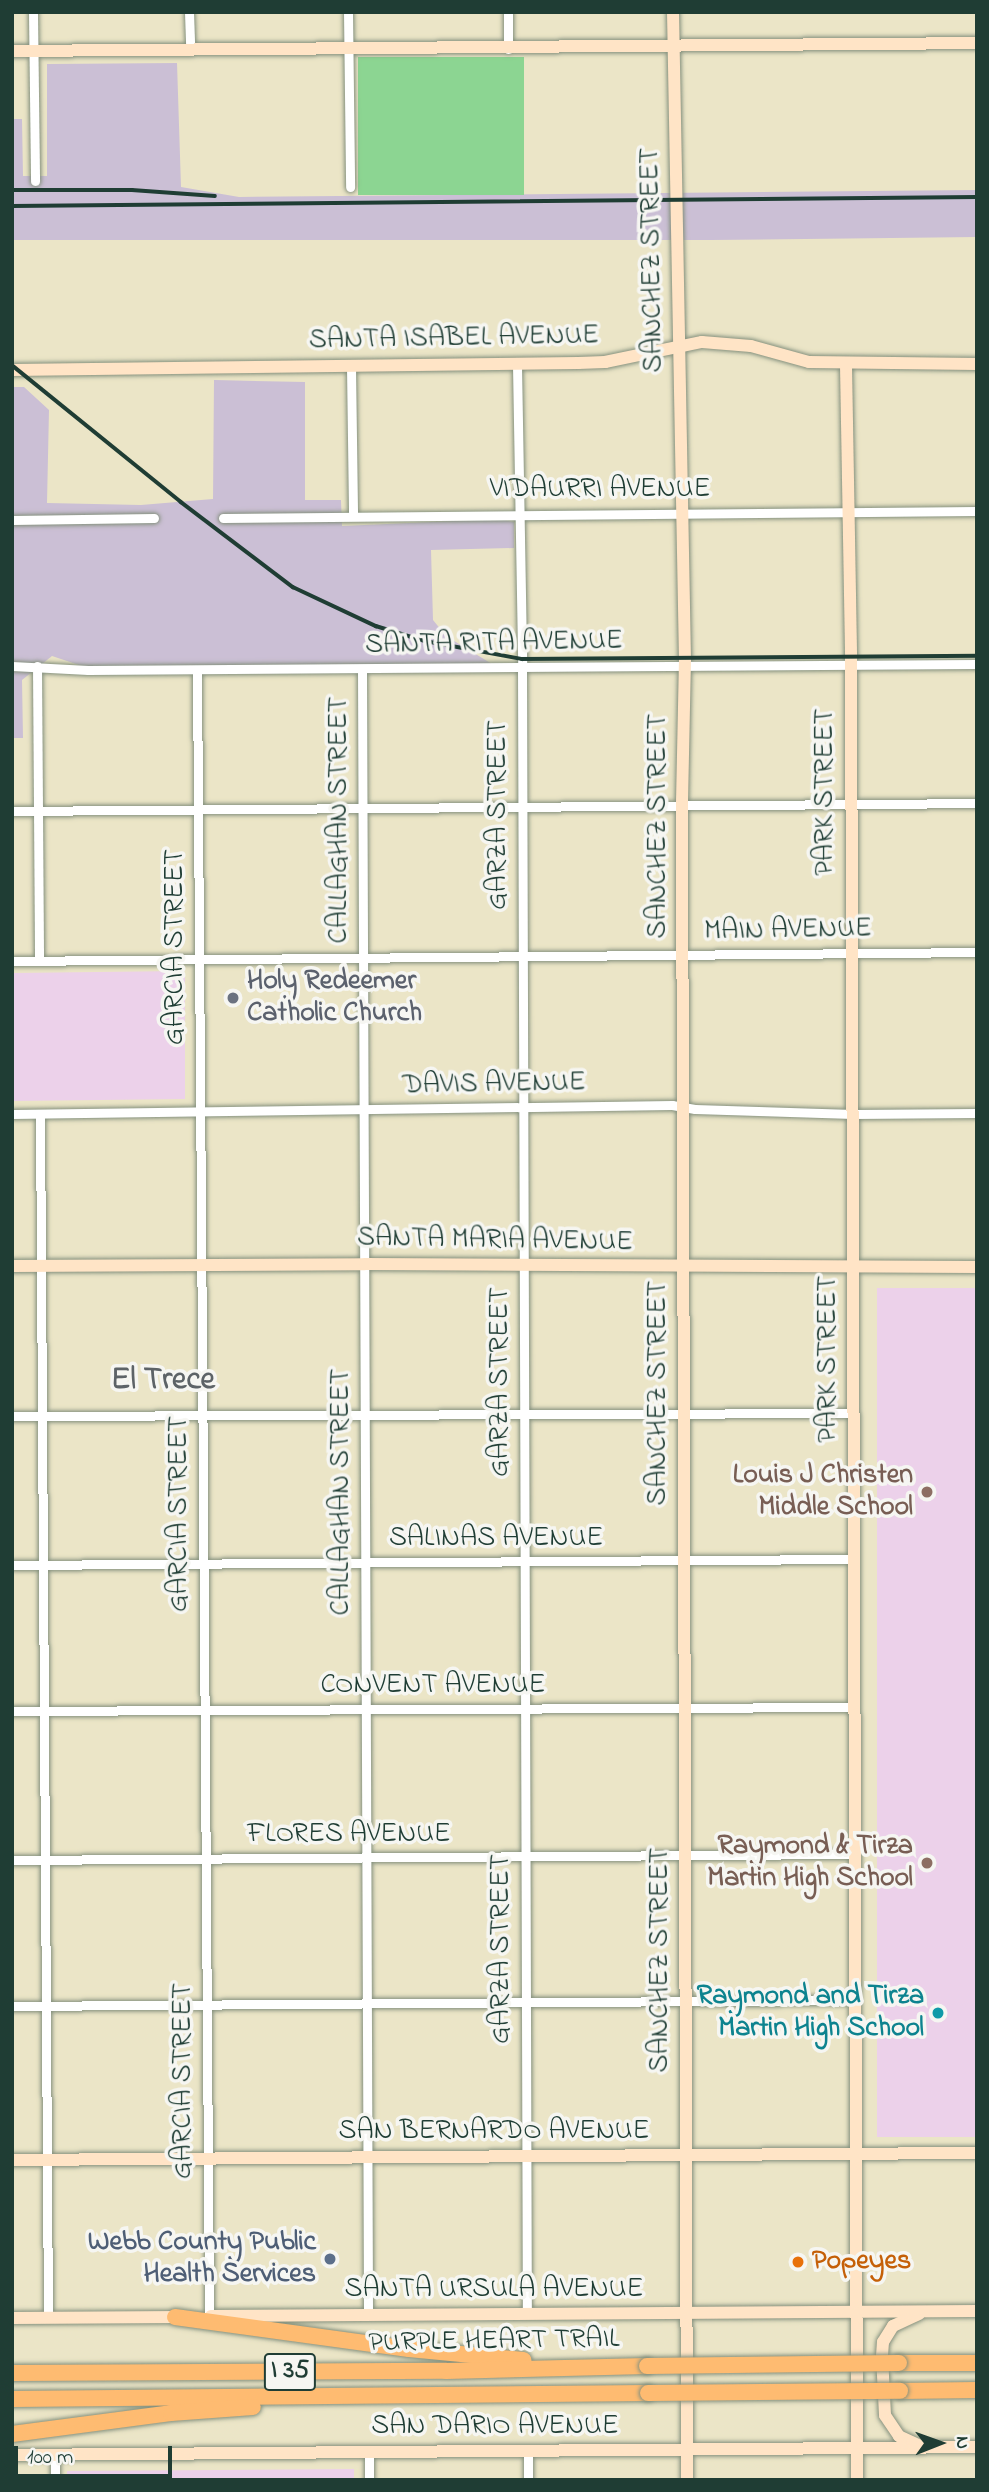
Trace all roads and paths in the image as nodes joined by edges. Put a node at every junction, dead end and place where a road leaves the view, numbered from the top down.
1 (33, 12) edge
2 (190, 12) edge
3 (348, 12) edge
4 (508, 12) edge
5 (673, 12) edge
6 (977, 43) edge
7 (674, 46) junction
8 (190, 49) junction
9 (348, 49) junction
10 (508, 49) junction
11 (12, 51) edge
12 (33, 51) junction
13 (35, 181) dead end
14 (350, 187) dead end
15 (680, 344) junction
16 (977, 364) edge
17 (517, 365) junction
18 (846, 365) junction
19 (351, 367) junction
20 (12, 370) edge
21 (977, 511) edge
22 (847, 512) junction
23 (683, 513) junction
24 (353, 515) junction
25 (519, 515) junction
26 (154, 518) dead end
27 (223, 518) dead end
28 (12, 520) edge
29 (977, 664) edge
30 (684, 665) junction
31 (850, 665) junction
32 (12, 666) edge
33 (37, 666) junction
34 (522, 666) junction
35 (362, 669) junction
36 (197, 670) junction
37 (977, 803) edge
38 (851, 804) junction
39 (682, 805) junction
40 (522, 807) junction
41 (362, 808) junction
42 (198, 809) junction
43 (12, 811) edge
44 (38, 811) junction
45 (977, 952) edge
46 (852, 953) junction
47 (682, 955) junction
48 (523, 956) junction
49 (363, 958) junction
50 (199, 959) junction
51 (12, 961) edge
52 (39, 961) junction
53 (523, 1107) junction
54 (683, 1107) junction
55 (364, 1109) junction
56 (200, 1111) junction
57 (977, 1113) edge
58 (12, 1114) edge
59 (40, 1114) junction
60 (853, 1114) junction
61 (201, 1264) junction
62 (365, 1264) junction
63 (12, 1266) edge
64 (41, 1266) junction
65 (523, 1266) junction
66 (683, 1267) junction
67 (977, 1267) edge
68 (854, 1268) junction
69 (684, 1413) junction
70 (854, 1413) junction
71 (524, 1414) junction
72 (42, 1415) junction
73 (202, 1415) junction
74 (365, 1415) junction
75 (12, 1416) edge
76 (854, 1559) junction
77 (684, 1560) junction
78 (524, 1562) junction
79 (365, 1563) junction
80 (203, 1564) junction
81 (12, 1565) edge
82 (43, 1565) junction
83 (854, 1707) junction
84 (524, 1708) junction
85 (685, 1708) junction
86 (365, 1709) junction
87 (204, 1710) junction
88 (12, 1711) edge
89 (44, 1711) junction
90 (854, 1854) junction
91 (685, 1855) junction
92 (525, 1856) junction
93 (366, 1858) junction
94 (205, 1859) junction
95 (12, 1860) edge
96 (45, 1860) junction
97 (854, 2000) junction
98 (685, 2002) junction
99 (525, 2003) junction
100 (366, 2004) junction
101 (206, 2005) junction
102 (12, 2006) edge
103 (46, 2006) junction
104 (977, 2153) edge
105 (854, 2155) junction
106 (686, 2156) junction
107 (526, 2157) junction
108 (366, 2158) junction
109 (207, 2159) junction
110 (12, 2160) edge
111 (47, 2160) junction
112 (977, 2311) edge
113 (855, 2312) junction
114 (922, 2312) junction
115 (527, 2314) junction
116 (687, 2314) junction
117 (368, 2315) junction
118 (209, 2316) junction
119 (174, 2317) junction
120 (12, 2318) edge
121 (48, 2318) junction
122 (977, 2363) edge
123 (567, 2365) junction
124 (12, 2373) edge
125 (977, 2390) edge
126 (349, 2397) junction
127 (12, 2399) edge
128 (12, 2434) edge
129 (977, 2447) edge
130 (856, 2448) junction
131 (924, 2448) junction
132 (369, 2451) junction
133 (687, 2451) junction
134 (528, 2452) junction
135 (55, 2454) junction
136 (12, 2455) edge
137 (55, 2480) edge
138 (369, 2480) edge
139 (528, 2480) edge
140 (687, 2480) edge
141 (857, 2480) edge

1 - 12 street
2 - 8 street
3 - 9 street
4 - 10 street
5 - 7 main road, SANCHEZ STREET
6 - 7 main road
7 - 10 main road
7 - 15 main road, SANCHEZ STREET
8 - 9 main road
8 - 12 main road
9 - 10 main road
9 - 14 street
11 - 12 main road
12 - 13 street
15 - 17 main road, SANTA ISABEL AVENUE
15 - 18 main road, SANTA ISABEL AVENUE
15 - 23 main road, SANCHEZ STREET
16 - 18 main road, SANTA ISABEL AVENUE
17 - 19 main road, SANTA ISABEL AVENUE
17 - 25 street, GARZA STREET
18 - 22 main road, PARK STREET
19 - 20 main road, SANTA ISABEL AVENUE
19 - 24 street
21 - 22 street, VIDAURRI AVENUE
22 - 23 street, VIDAURRI AVENUE
22 - 31 main road, PARK STREET
23 - 25 street, VIDAURRI AVENUE
23 - 30 main road, SANCHEZ STREET
24 - 25 street, VIDAURRI AVENUE
24 - 27 street, VIDAURRI AVENUE
25 - 34 street, GARZA STREET
26 - 28 street
29 - 31 street, SANTA RITA AVENUE
30 - 31 street, SANTA RITA AVENUE
30 - 34 street, SANTA RITA AVENUE
30 - 39 main road, SANCHEZ STREET
31 - 38 main road, PARK STREET
32 - 33 street, SANTA RITA AVENUE
33 - 36 street, SANTA RITA AVENUE
33 - 44 street
34 - 35 street, SANTA RITA AVENUE
34 - 40 street, GARZA STREET
35 - 36 street, SANTA RITA AVENUE
35 - 41 street, CALLAGHAN STREET
36 - 42 street, GARCIA STREET
37 - 38 street
38 - 39 street
38 - 46 main road, PARK STREET
39 - 40 street
39 - 47 main road, SANCHEZ STREET
40 - 41 street
40 - 48 street, GARZA STREET
41 - 42 street
41 - 49 street, CALLAGHAN STREET
42 - 44 street
42 - 50 street, GARCIA STREET
43 - 44 street
44 - 52 street
45 - 46 street, MAIN AVENUE
46 - 47 street, MAIN AVENUE
46 - 60 main road, PARK STREET
47 - 48 street, MAIN AVENUE
47 - 54 main road, SANCHEZ STREET
48 - 49 street, MAIN AVENUE
48 - 53 street, GARZA STREET
49 - 50 street, MAIN AVENUE
49 - 55 street, CALLAGHAN STREET
50 - 52 street, MAIN AVENUE
50 - 56 street, GARCIA STREET
51 - 52 street, MAIN AVENUE
53 - 54 street, DAVIS AVENUE
53 - 55 street, DAVIS AVENUE
53 - 65 street, GARZA STREET
54 - 60 street, DAVIS AVENUE
54 - 66 main road, SANCHEZ STREET
55 - 56 street, DAVIS AVENUE
55 - 62 street, CALLAGHAN STREET
56 - 59 street, DAVIS AVENUE
56 - 61 street, GARCIA STREET
57 - 60 street, DAVIS AVENUE
58 - 59 street, DAVIS AVENUE
59 - 64 street
60 - 68 main road, PARK STREET
61 - 62 main road, SANTA MARIA AVENUE
61 - 64 main road, SANTA MARIA AVENUE
61 - 73 street, GARCIA STREET
62 - 65 main road, SANTA MARIA AVENUE
62 - 74 street, CALLAGHAN STREET
63 - 64 main road, SANTA MARIA AVENUE
64 - 72 street
65 - 66 main road, SANTA MARIA AVENUE
65 - 71 street, GARZA STREET
66 - 68 main road, SANTA MARIA AVENUE
66 - 69 main road, SANCHEZ STREET
67 - 68 main road, SANTA MARIA AVENUE
68 - 70 main road, PARK STREET
69 - 70 street
69 - 71 street
69 - 77 main road, SANCHEZ STREET
70 - 76 main road, PARK STREET
71 - 74 street
71 - 78 street, GARZA STREET
72 - 73 street
72 - 75 street
72 - 82 street
73 - 74 street
73 - 80 street, GARCIA STREET
74 - 79 street, CALLAGHAN STREET
76 - 77 street, SALINAS AVENUE
76 - 83 main road, PARK STREET
77 - 78 street, SALINAS AVENUE
77 - 85 main road, SANCHEZ STREET
78 - 79 street, SALINAS AVENUE
78 - 84 street, GARZA STREET
79 - 80 street, SALINAS AVENUE
79 - 86 street, CALLAGHAN STREET
80 - 82 street, SALINAS AVENUE
80 - 87 street, GARCIA STREET
81 - 82 street, SALINAS AVENUE
82 - 89 street
83 - 85 street, CONVENT AVENUE
83 - 90 main road, PARK STREET
84 - 85 street, CONVENT AVENUE
84 - 86 street, CONVENT AVENUE
84 - 92 street, GARZA STREET
85 - 91 main road, SANCHEZ STREET
86 - 87 street, CONVENT AVENUE
86 - 93 street, CALLAGHAN STREET
87 - 89 street, CONVENT AVENUE
87 - 94 street, GARCIA STREET
88 - 89 street, CONVENT AVENUE
89 - 96 street
90 - 91 street, FLORES AVENUE
90 - 97 main road, PARK STREET
91 - 92 street, FLORES AVENUE
91 - 98 main road, SANCHEZ STREET
92 - 93 street, FLORES AVENUE
92 - 99 street, GARZA STREET
93 - 94 street, FLORES AVENUE
93 - 100 street, CALLAGHAN STREET
94 - 96 street, FLORES AVENUE
94 - 101 street, GARCIA STREET
95 - 96 street, FLORES AVENUE
96 - 103 street
97 - 98 street
97 - 105 main road, PARK STREET
98 - 99 street
98 - 106 main road, SANCHEZ STREET
99 - 100 street
99 - 107 street, GARZA STREET
100 - 101 street
100 - 108 street, CALLAGHAN STREET
101 - 103 street
101 - 109 street, GARCIA STREET
102 - 103 street
103 - 111 street
104 - 105 main road, SAN BERNARDO AVENUE
105 - 106 main road, SAN BERNARDO AVENUE
105 - 113 main road, PARK STREET
106 - 107 main road, SAN BERNARDO AVENUE
106 - 116 main road, SANCHEZ STREET
107 - 108 main road, SAN BERNARDO AVENUE
107 - 115 street, GARZA STREET
108 - 109 main road, SAN BERNARDO AVENUE
108 - 117 street, CALLAGHAN STREET
109 - 111 main road, SAN BERNARDO AVENUE
109 - 118 street, GARCIA STREET
110 - 111 main road, SAN BERNARDO AVENUE
111 - 121 street
112 - 114 main road, SANTA URSULA AVENUE
113 - 114 main road, SANTA URSULA AVENUE
113 - 116 main road, SANTA URSULA AVENUE
113 - 130 main road, PARK STREET
114 - 131 main road
115 - 116 main road, SANTA URSULA AVENUE
115 - 117 main road, SANTA URSULA AVENUE
116 - 133 main road, SANCHEZ STREET
117 - 118 main road, SANTA URSULA AVENUE
118 - 119 main road, SANTA URSULA AVENUE
119 - 121 main road, SANTA URSULA AVENUE
119 - 123 highway
120 - 121 main road, SANTA URSULA AVENUE
122 - 123 highway, PURPLE HEART TRAIL / I 35, bridge
123 - 124 highway, PURPLE HEART TRAIL / I 35
125 - 126 highway, PURPLE HEART TRAIL / I 35, bridge
126 - 127 highway, PURPLE HEART TRAIL / I 35
126 - 128 highway
129 - 131 main road, SAN DARIO AVENUE
130 - 131 main road, SAN DARIO AVENUE
130 - 133 main road, SAN DARIO AVENUE
130 - 141 main road, PARK STREET
132 - 134 main road, SAN DARIO AVENUE
132 - 135 main road, SAN DARIO AVENUE
132 - 138 street
133 - 134 main road, SAN DARIO AVENUE
133 - 140 main road, SANCHEZ STREET
134 - 139 street
135 - 136 main road, SAN DARIO AVENUE
135 - 137 street

